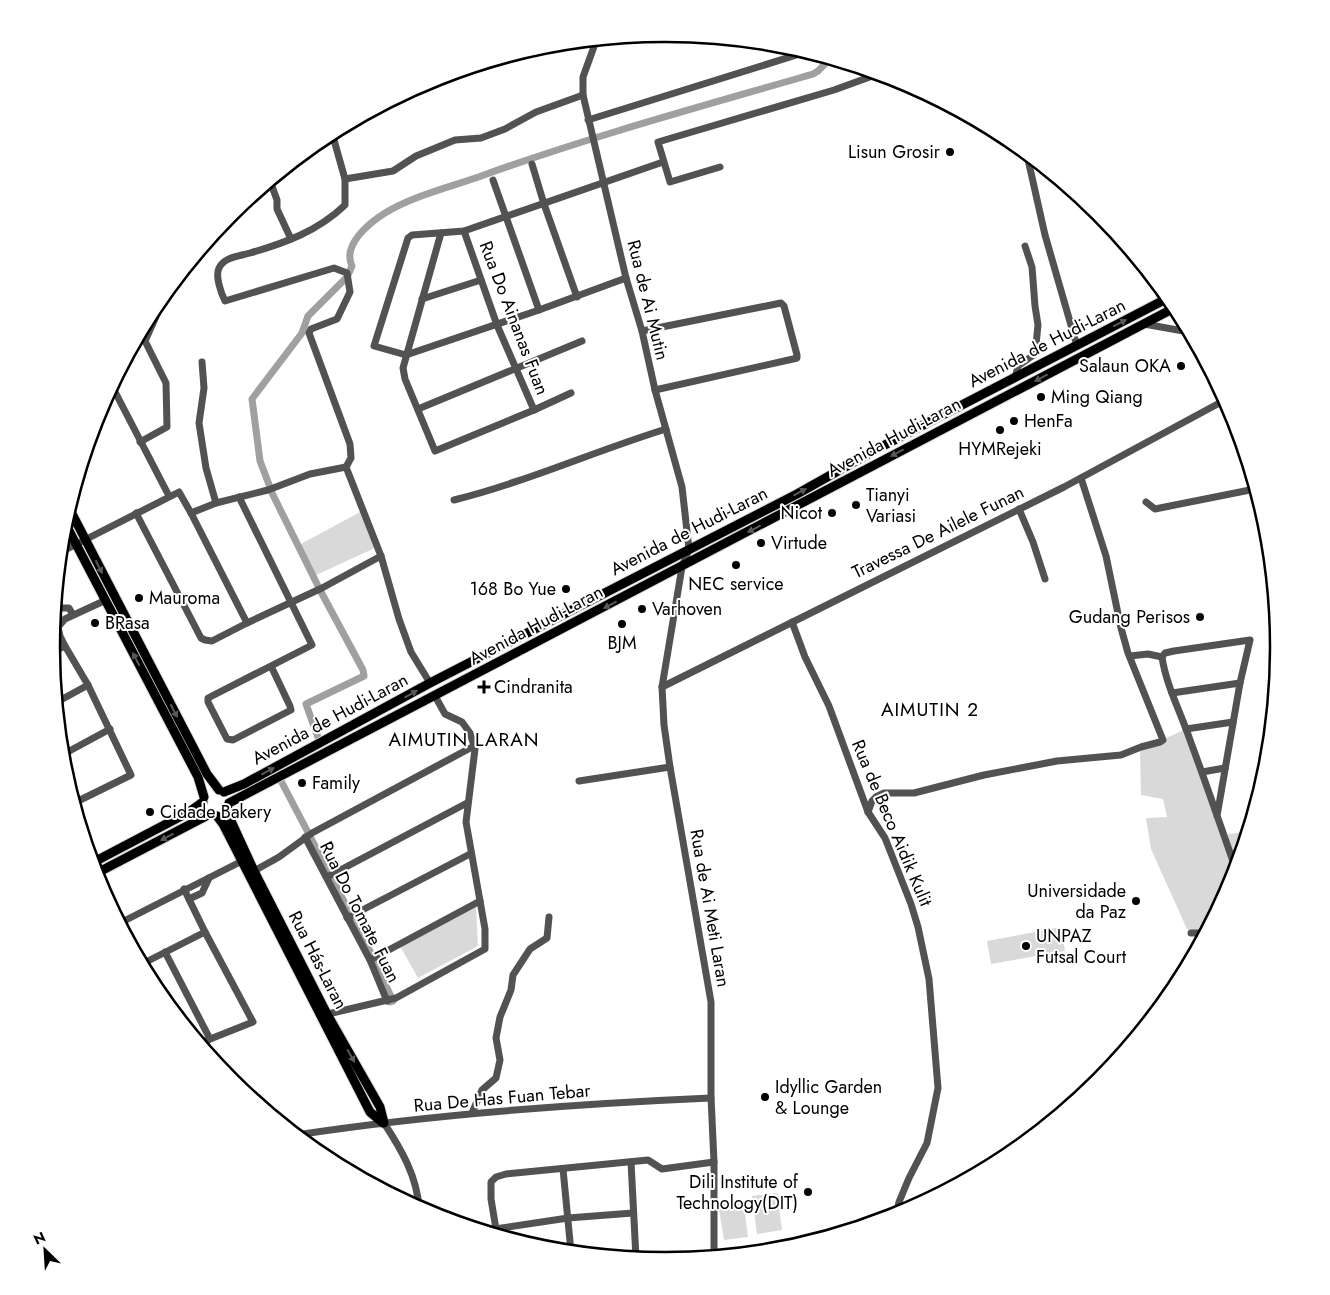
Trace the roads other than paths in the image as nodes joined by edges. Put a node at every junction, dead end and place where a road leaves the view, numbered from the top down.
1 (593, 47) edge
2 (793, 56) edge
3 (867, 78) edge
4 (583, 95) junction
5 (588, 120) junction
6 (334, 141) edge
7 (663, 162) junction
8 (532, 164) dead end
9 (1030, 165) edge
10 (720, 167) dead end
11 (345, 179) junction
12 (492, 180) dead end
13 (604, 182) junction
14 (272, 188) edge
15 (544, 204) junction
16 (506, 217) junction
17 (464, 231) junction
18 (441, 232) junction
19 (291, 239) junction
20 (1025, 246) dead end
21 (626, 278) junction
22 (481, 280) junction
23 (577, 297) junction
24 (422, 299) junction
25 (1161, 302) edge
26 (539, 310) junction
27 (1168, 311) edge
28 (1144, 324) junction
29 (497, 325) junction
30 (151, 329) edge
31 (1180, 330) edge
32 (642, 331) junction
33 (146, 341) joint
34 (582, 341) dead end
35 (1076, 346) junction
36 (406, 355) junction
37 (202, 362) dead end
38 (516, 367) junction
39 (1015, 378) junction
40 (655, 390) junction
41 (571, 393) dead end
42 (116, 394) edge
43 (1219, 404) edge
44 (418, 409) junction
45 (534, 410) junction
46 (666, 429) junction
47 (140, 442) junction
48 (346, 467) junction
49 (1081, 478) junction
50 (1249, 491) edge
51 (169, 496) junction
52 (239, 498) junction
53 (454, 500) dead end
54 (1146, 502) dead end
55 (216, 503) junction
56 (1019, 509) junction
57 (191, 513) junction
58 (136, 514) junction
59 (74, 519) edge
60 (71, 534) edge
61 (85, 539) junction
62 (76, 544) junction
63 (69, 548) edge
64 (689, 549) junction
65 (381, 556) junction
66 (682, 567) junction
67 (1045, 579) dead end
68 (289, 602) junction
69 (111, 604) junction
70 (61, 608) edge
71 (73, 615) junction
72 (61, 622) edge
73 (792, 622) junction
74 (247, 623) junction
75 (60, 637) edge
76 (65, 646) junction
77 (60, 648) edge
78 (1130, 656) junction
79 (1162, 657) junction
80 (271, 666) junction
81 (430, 683) junction
82 (1240, 683) junction
83 (88, 686) junction
84 (662, 687) junction
85 (1172, 693) junction
86 (435, 696) junction
87 (62, 699) edge
88 (1233, 722) junction
89 (110, 729) junction
90 (1186, 729) junction
91 (474, 746) junction
92 (69, 751) edge
93 (670, 767) junction
94 (1225, 768) junction
95 (1202, 772) junction
96 (579, 781) dead end
97 (222, 791) junction
98 (80, 800) edge
99 (204, 800) junction
100 (468, 803) junction
101 (229, 806) junction
102 (868, 812) junction
103 (213, 815) junction
104 (1217, 816) junction
105 (305, 837) junction
106 (470, 854) junction
107 (1232, 858) edge
108 (99, 860) edge
109 (245, 860) junction
110 (103, 870) edge
111 (254, 871) junction
112 (209, 877) junction
113 (327, 878) junction
114 (184, 889) junction
115 (189, 900) junction
116 (480, 901) junction
117 (549, 917) dead end
118 (347, 918) junction
119 (125, 920) edge
120 (205, 932) junction
121 (1191, 934) dead end
122 (1198, 934) edge
123 (165, 952) junction
124 (373, 958) junction
125 (148, 961) edge
126 (387, 1001) junction
127 (323, 1015) junction
128 (210, 1040) junction
129 (206, 1041) edge
130 (711, 1098) junction
131 (472, 1113) junction
132 (384, 1123) junction
133 (306, 1134) edge
134 (631, 1162) junction
135 (714, 1162) junction
136 (563, 1169) junction
137 (417, 1199) edge
138 (898, 1205) edge
139 (633, 1213) junction
140 (568, 1218) junction
141 (495, 1228) edge
142 (504, 1231) edge
143 (570, 1245) edge
144 (714, 1250) edge
145 (636, 1251) edge

1 - 4 street, Rua de Ai Mutin
2 - 5 street
3 - 7 street
4 - 5 street, Rua de Ai Mutin
4 - 11 street
5 - 13 street, Rua de Ai Mutin
6 - 11 street
7 - 10 street
7 - 13 street
8 - 15 street
9 - 35 street
11 - 19 street
12 - 16 street
13 - 15 street
13 - 21 street, Rua de Ai Mutin
14 - 19 street
15 - 16 street
15 - 23 street
16 - 17 street
16 - 26 street
17 - 18 street
17 - 22 street, Rua Do Ainanas Fuan
18 - 24 street, Rua Do Ainanas Fuan
18 - 36 street
19 - 48 street
20 - 39 street
21 - 23 street
21 - 32 street, Rua de Ai Mutin
22 - 24 street
22 - 29 street, Rua Do Ainanas Fuan
23 - 26 street
24 - 36 street, Rua Do Ainanas Fuan
35 -> 25 main road, Avenida de Hudi-Laran
26 - 29 street
27 - 28 main road, Avenida Hudi-Laran
28 - 31 street
28 -> 66 main road, Avenida Hudi-Laran
29 - 36 street
29 - 38 street, Rua Do Ainanas Fuan
30 - 33 street
32 - 40 street, Rua de Ai Mutin
32 - 40 street
33 - 47 street
34 - 38 street
35 - 39 main road, Avenida de Hudi-Laran
36 - 44 street, Rua Do Ainanas Fuan
37 - 55 street
38 - 44 street
38 - 45 street, Rua Do Ainanas Fuan
64 -> 39 main road, Avenida de Hudi-Laran
40 - 46 street, Rua de Ai Mutin
41 - 45 street
42 - 47 street
43 - 49 street, Travessa De Ailele Funan
44 - 45 street, Rua Do Ainanas Fuan
46 - 53 street
46 - 64 street, Rua de Ai Mutin
47 - 51 street
48 - 52 street
48 - 65 street
49 - 56 street, Travessa De Ailele Funan
49 - 78 street
50 - 54 street
51 - 57 street
51 - 58 street
52 - 55 street
52 - 68 street
55 - 57 street
56 - 67 street
56 - 73 street, Travessa De Ailele Funan
57 - 74 street
58 - 61 street
58 - 74 street
59 - 61 main road
60 - 62 main road
61 - 62 street
61 -> 69 main road
62 - 63 street
62 - 69 main road
64 - 66 street, Rua de Ai Mutin
64 - 81 main road, Avenida de Hudi-Laran
65 - 68 street
65 - 81 street
66 - 84 street, Rua de Ai Meti Laran
66 -> 86 main road, Avenida Hudi-Laran
68 - 74 street
68 - 80 street
69 - 71 street
69 -> 97 main road
99 -> 69 main road
70 - 71 street
71 - 72 street
73 - 84 street, Travessa De Ailele Funan
73 - 102 street, Rua de Beco Aidik Kulit
75 - 76 street
76 - 77 street
76 - 83 street
78 - 79 street
78 - 102 street
79 - 82 street
79 - 85 street
80 - 80 street
97 -> 81 main road, Avenida de Hudi-Laran
82 - 85 street
82 - 88 street
83 - 87 street
83 - 89 street
84 - 93 street, Rua de Ai Meti Laran
85 - 90 street
86 - 91 street
86 - 101 main road, Avenida Hudi-Laran
88 - 90 street
88 - 94 street
89 - 92 street
89 - 98 street
90 - 95 street
91 - 100 street
91 - 105 street
93 - 96 street
93 - 130 street, Rua de Ai Meti Laran
94 - 95 street
94 - 104 street
95 - 104 street
97 - 99 main road
97 - 101 main road
99 - 103 main road
99 - 108 main road
100 - 106 street
100 - 113 street
101 - 103 main road
101 - 109 main road, Rua Hás-Laran
102 - 138 street, Rua de Beco Aidik Kulit
103 - 109 main road, Rua Hás-Laran
103 -> 110 main road
104 - 107 street
105 - 111 street
105 - 113 street, Rua Do Tomate Fuan
106 - 116 street
106 - 118 street
109 - 111 main road, Rua Hás-Laran
109 - 112 street
109 - 127 main road, Rua Hás-Laran
111 - 127 main road, Rua Hás-Laran
112 - 114 street
112 - 115 street
113 - 118 street, Rua Do Tomate Fuan
114 - 115 street
114 - 119 street
115 - 120 street
116 - 124 street
116 - 126 street
117 - 131 street
118 - 124 street, Rua Do Tomate Fuan
120 - 123 street
120 - 128 street
121 - 122 street
123 - 125 street
123 - 128 street
124 - 126 street, Rua Do Tomate Fuan
126 - 127 street
127 - 132 main road, Rua Hás-Laran
128 - 129 street
130 - 131 street, Rua De Has Fuan Tebar
130 - 135 street, Rua de Ai Meti Laran
131 - 132 street, Rua De Has Fuan Tebar
132 - 133 street, Rua De Has Fuan Tebar
132 - 137 street, Rua Hás-Laran
134 - 135 street
134 - 136 street
134 - 139 street
135 - 144 street, Rua de Ai Meti Laran
136 - 140 street
136 - 141 street
139 - 140 street
139 - 145 street
140 - 142 street
140 - 143 street

